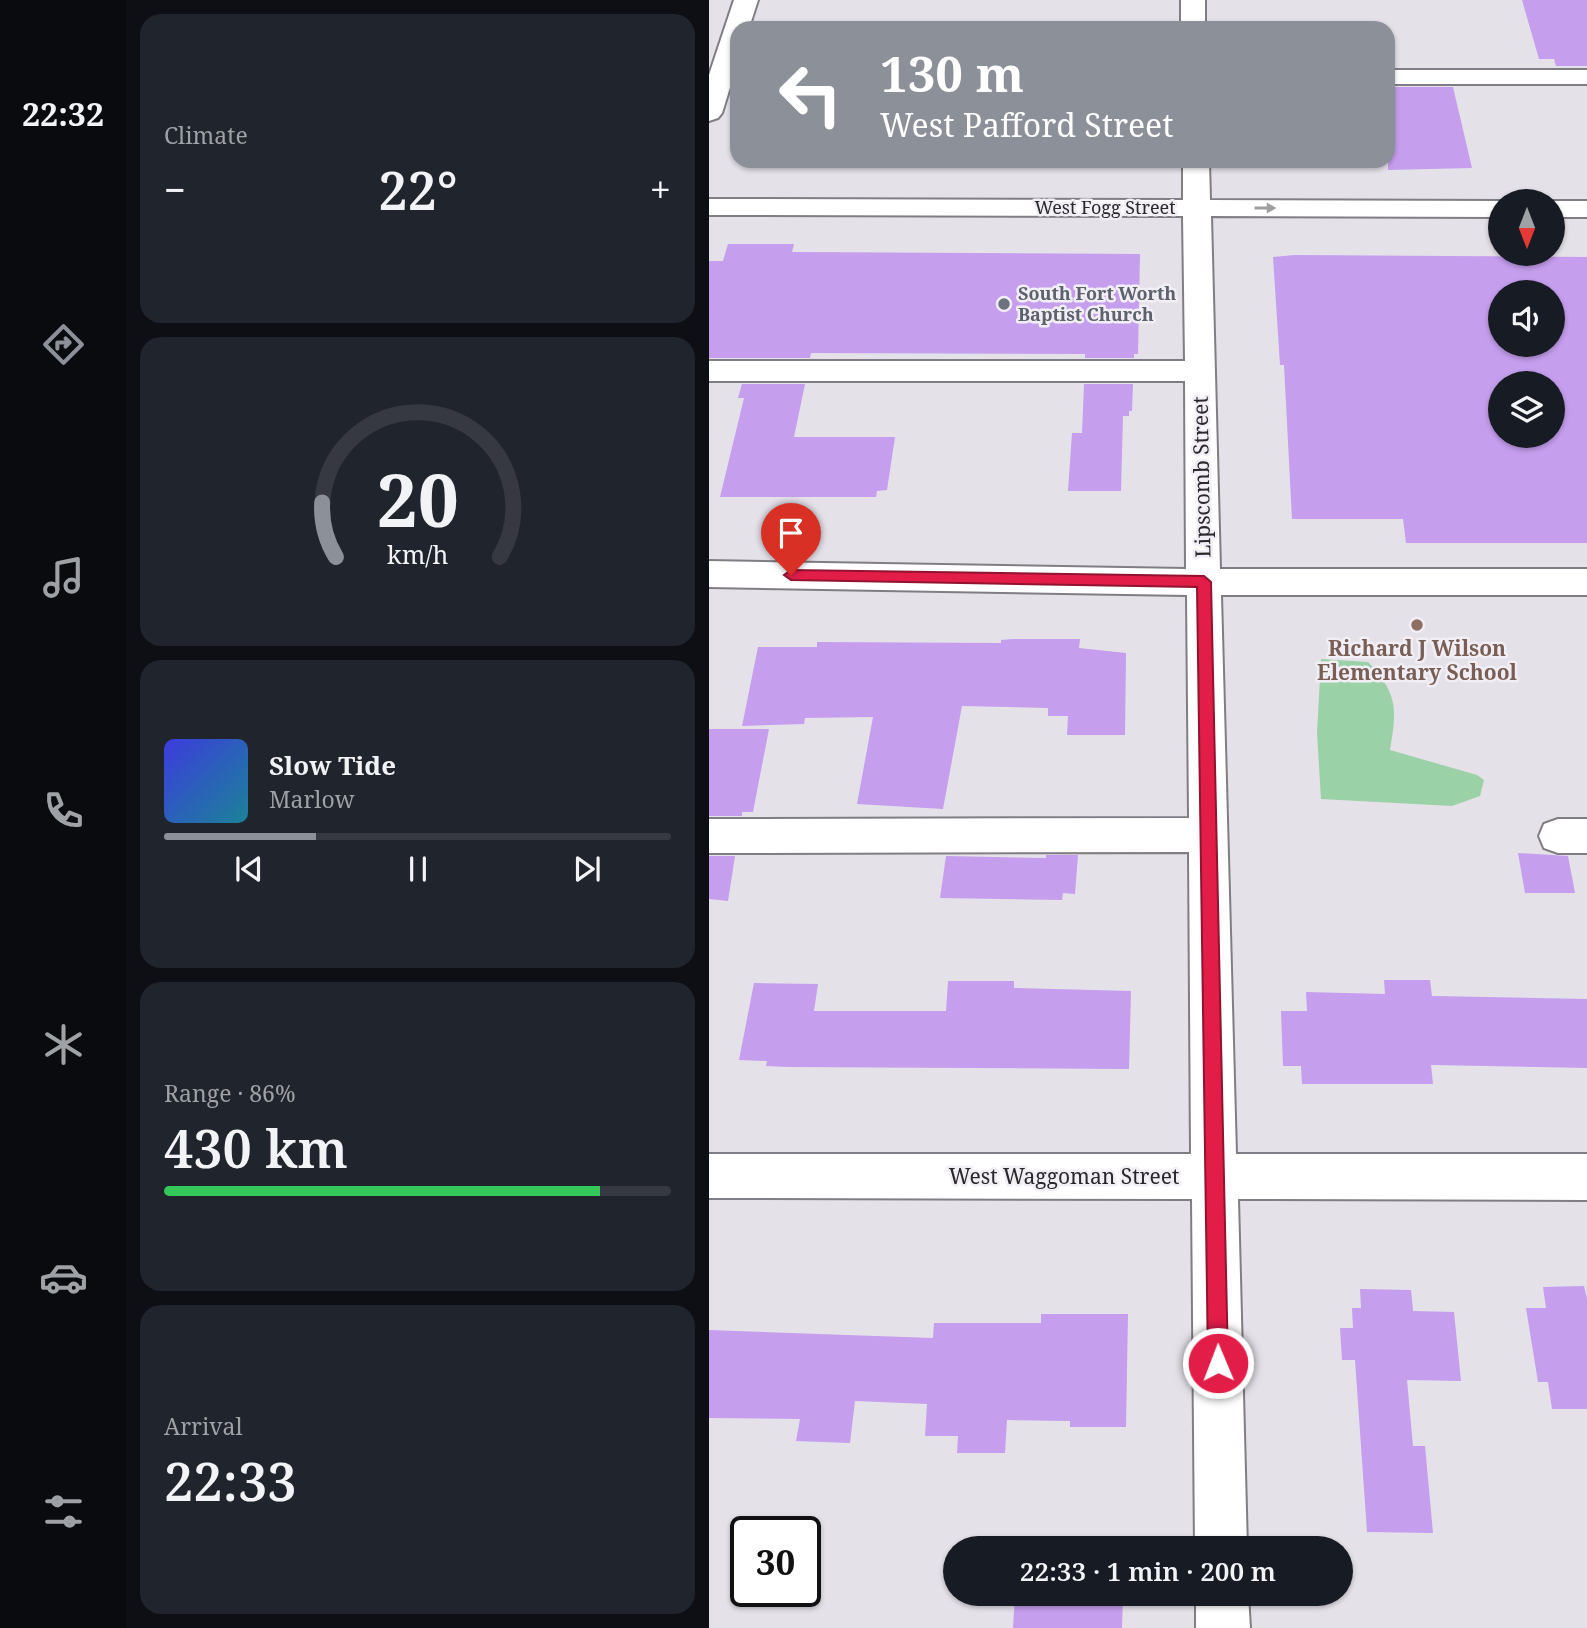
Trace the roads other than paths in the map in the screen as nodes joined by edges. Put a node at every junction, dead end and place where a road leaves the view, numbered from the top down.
1 (746, 0) edge
2 (1193, 0) edge
3 (741, 21) edge
4 (1193, 21) edge
5 (730, 72) edge
6 (1395, 77) edge
7 (1587, 77) edge
8 (709, 113) edge
9 (1196, 168) edge
10 (709, 207) edge
11 (1197, 208) junction
12 (1488, 209) edge
13 (1565, 209) edge
14 (1587, 209) edge
15 (709, 371) edge
16 (1200, 371) junction
17 (709, 574) edge
18 (1204, 582) junction
19 (1587, 582) edge
20 (1208, 835) junction
21 (709, 836) edge
22 (709, 1176) edge
23 (1214, 1177) junction
24 (1587, 1177) edge
25 (1221, 1536) edge
26 (1222, 1606) edge
27 (1223, 1628) edge

1 - 3 street
2 - 4 street
5 - 8 street
6 - 7 street
9 - 11 street, Lipscomb Street
10 - 11 street, West Fogg Street
11 -> 12 street, West Fogg Street
11 - 16 street, Lipscomb Street
13 - 14 street
15 - 16 street
16 - 18 street, Lipscomb Street
17 - 18 street
18 - 19 street
18 - 20 street, Lipscomb Street
20 - 21 street
20 - 23 street, Lipscomb Street
22 - 23 street, West Waggoman Street
23 - 24 street, West Waggoman Street
23 - 25 street, Lipscomb Street
26 - 27 street

